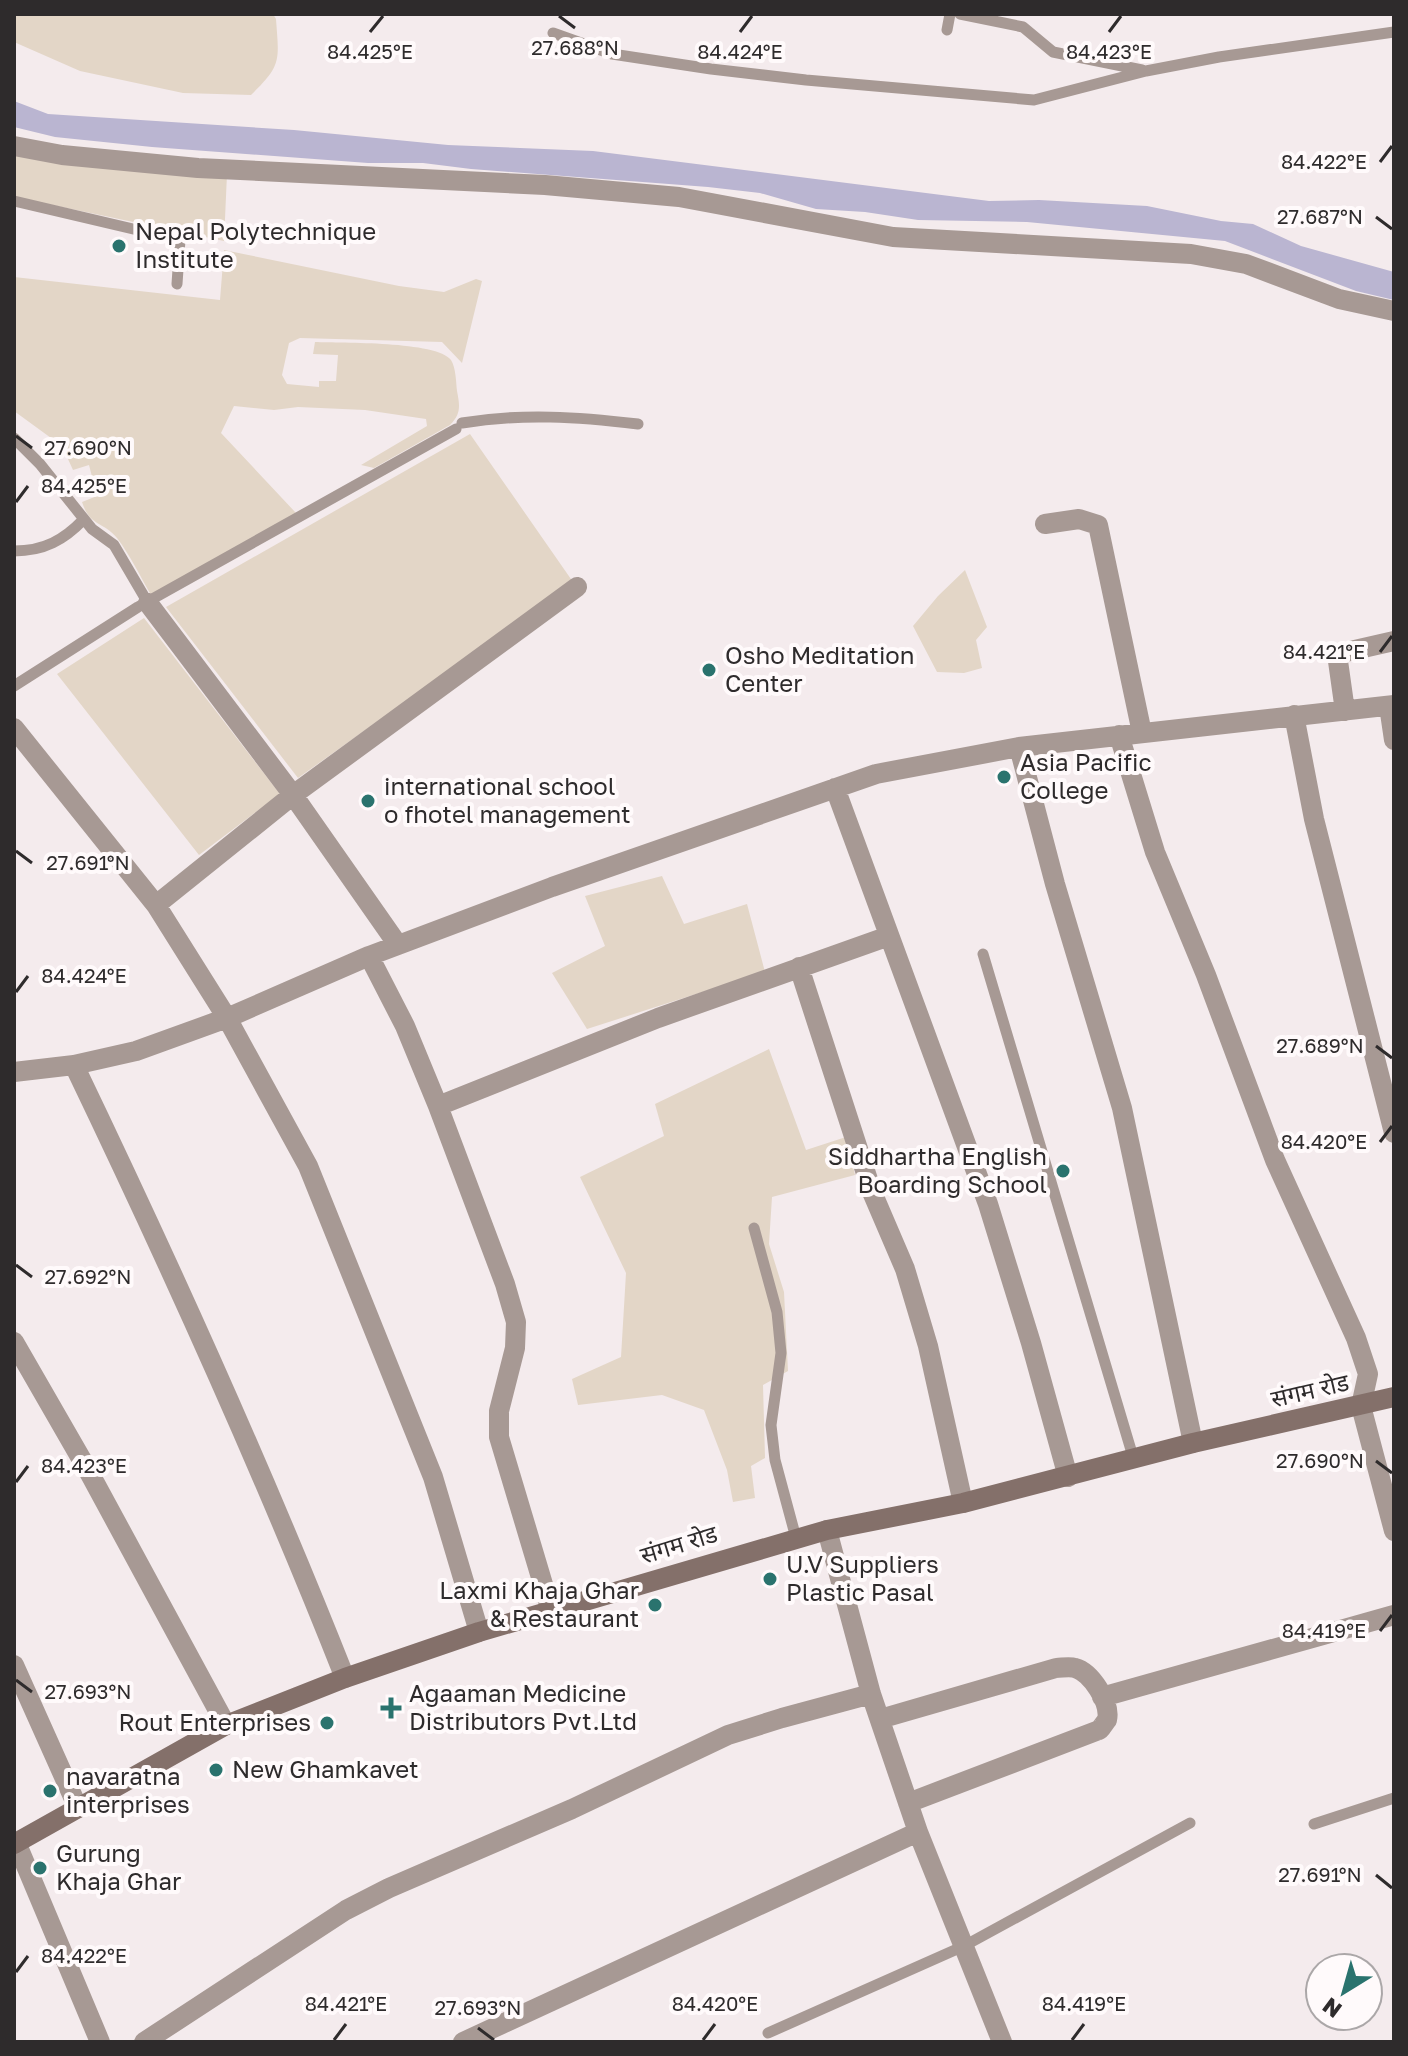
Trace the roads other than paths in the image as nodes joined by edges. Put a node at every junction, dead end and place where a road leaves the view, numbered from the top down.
1 (950, 14) edge
2 (960, 14) edge
3 (947, 30) dead end
4 (1394, 32) edge
5 (553, 33) dead end
6 (1146, 71) junction
7 (14, 146) edge
8 (14, 201) edge
9 (177, 284) dead end
10 (1394, 311) edge
11 (638, 424) dead end
12 (14, 438) edge
13 (84, 519) junction
14 (1045, 524) dead end
15 (14, 551) edge
16 (577, 587) dead end
17 (148, 603) junction
18 (1394, 641) edge
19 (14, 686) edge
20 (1391, 706) edge
21 (1345, 711) junction
22 (1294, 715) junction
23 (14, 728) edge
24 (1142, 733) junction
25 (1119, 735) junction
26 (1394, 740) edge
27 (1019, 747) junction
28 (835, 788) junction
29 (293, 795) junction
30 (156, 905) junction
31 (889, 936) junction
32 (398, 945) junction
33 (983, 954) dead end
34 (369, 956) junction
35 (799, 967) junction
36 (227, 1018) junction
37 (74, 1065) junction
38 (14, 1072) edge
39 (438, 1106) junction
40 (1394, 1133) edge
41 (754, 1228) dead end
42 (14, 1342) edge
43 (1394, 1397) edge
44 (1361, 1406) junction
45 (1193, 1443) junction
46 (1134, 1460) junction
47 (1068, 1477) junction
48 (963, 1503) junction
49 (827, 1530) junction
50 (1394, 1531) edge
51 (796, 1538) junction
52 (551, 1611) junction
53 (1394, 1615) edge
54 (479, 1632) junction
55 (14, 1665) edge
56 (345, 1678) junction
57 (871, 1694) junction
58 (1102, 1697) junction
59 (880, 1719) junction
60 (226, 1725) junction
61 (1394, 1798) edge
62 (908, 1803) junction
63 (78, 1808) junction
64 (1190, 1823) dead end
65 (1314, 1824) dead end
66 (918, 1832) junction
67 (15, 1843) edge
68 (964, 1946) junction
69 (768, 2033) dead end
70 (100, 2042) edge
71 (144, 2042) edge
72 (463, 2042) edge
73 (1002, 2042) edge

1 - 3 lane
2 - 6 lane
4 - 6 lane
5 - 6 lane
7 - 10 street
8 - 9 lane
11 - 17 lane
12 - 13 lane
13 - 15 lane
13 - 17 lane
14 - 24 street
16 - 29 street
17 - 19 lane
17 - 29 street
18 - 21 street
20 - 21 street
20 - 26 street
21 - 22 street
22 - 24 street
22 - 40 street
23 - 30 street
24 - 25 street
25 - 27 street
25 - 44 street
27 - 28 street
27 - 45 street
28 - 31 street
28 - 32 street
29 - 30 street
29 - 32 street
30 - 36 street
31 - 35 street
31 - 47 street
32 - 34 street
33 - 46 lane
34 - 36 street
34 - 39 street
35 - 39 street
35 - 48 street
36 - 37 street
36 - 54 street
37 - 38 street
37 - 56 street
39 - 52 street
41 - 51 lane
42 - 60 street
43 - 44 street, संगम रोड
44 - 45 street, संगम रोड
44 - 50 street
45 - 46 street, संगम रोड
46 - 47 street, संगम रोड
47 - 48 street, संगम रोड
48 - 49 street, संगम रोड
49 - 51 street, संगम रोड
49 - 57 street
51 - 52 street, संगम रोड
52 - 54 street, संगम रोड
53 - 58 street
54 - 56 street, संगम रोड
55 - 63 street
56 - 60 street, संगम रोड
57 - 59 street
57 - 71 street
58 - 59 street
58 - 62 street
59 - 62 street
60 - 63 street, संगम रोड
61 - 65 lane
62 - 66 street
63 - 67 street, संगम रोड
64 - 68 lane
66 - 68 street
66 - 72 street
67 - 70 street
68 - 69 lane
68 - 73 street

